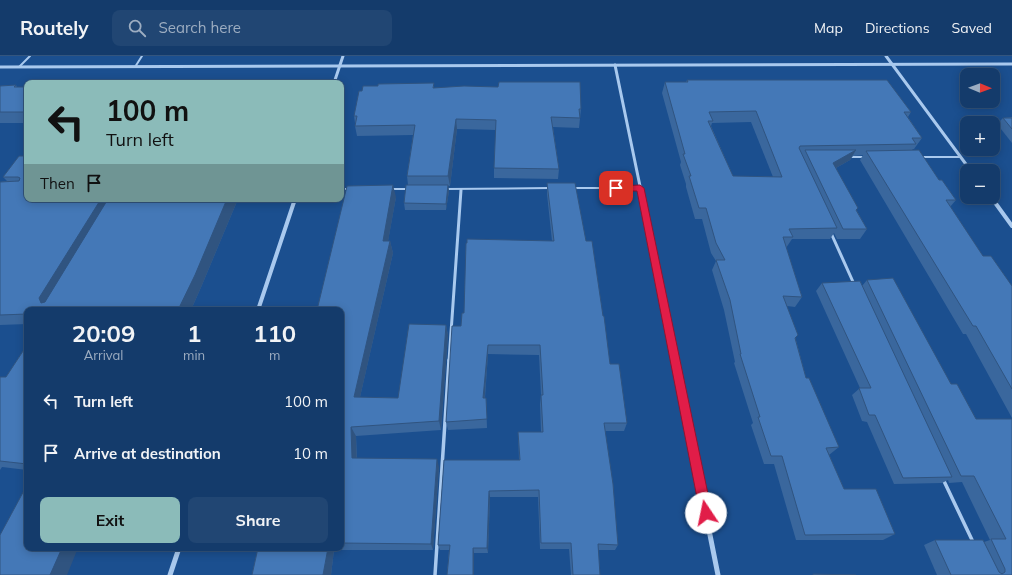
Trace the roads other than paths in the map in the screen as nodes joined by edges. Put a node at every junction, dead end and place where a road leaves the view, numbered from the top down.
1 (30, 56) edge
2 (142, 56) edge
3 (343, 56) edge
4 (886, 56) edge
5 (893, 64) junction
6 (1012, 64) edge
7 (615, 65) junction
8 (340, 66) junction
9 (0, 67) edge
10 (19, 67) junction
11 (135, 67) junction
12 (335, 80) edge
13 (842, 157) edge
14 (872, 157) edge
15 (918, 157) edge
16 (961, 157) junction
17 (966, 164) edge
18 (554, 188) edge
19 (569, 188) edge
20 (640, 188) junction
21 (344, 189) edge
22 (348, 189) edge
23 (386, 189) edge
24 (409, 189) edge
25 (439, 189) edge
26 (461, 189) junction
27 (294, 202) edge
28 (996, 204) edge
29 (1012, 226) edge
30 (829, 230) edge
31 (855, 287) edge
32 (259, 307) edge
33 (941, 474) edge
34 (974, 546) edge
35 (178, 551) edge
36 (170, 575) edge
37 (435, 575) edge
38 (718, 575) edge

1 - 10 lane
2 - 11 lane
3 - 8 street
4 - 5 street
5 - 6 street
5 - 7 street
5 - 16 street
7 - 8 street
7 - 20 street
8 - 11 street
8 - 12 street
9 - 10 street
10 - 11 street
13 - 14 lane
15 - 16 lane
16 - 17 street
18 - 26 lane
19 - 20 lane
20 - 38 street
21 - 22 lane
23 - 24 lane
25 - 26 lane
26 - 37 lane
27 - 32 street
28 - 29 street
30 - 31 lane
33 - 34 lane
35 - 36 street

